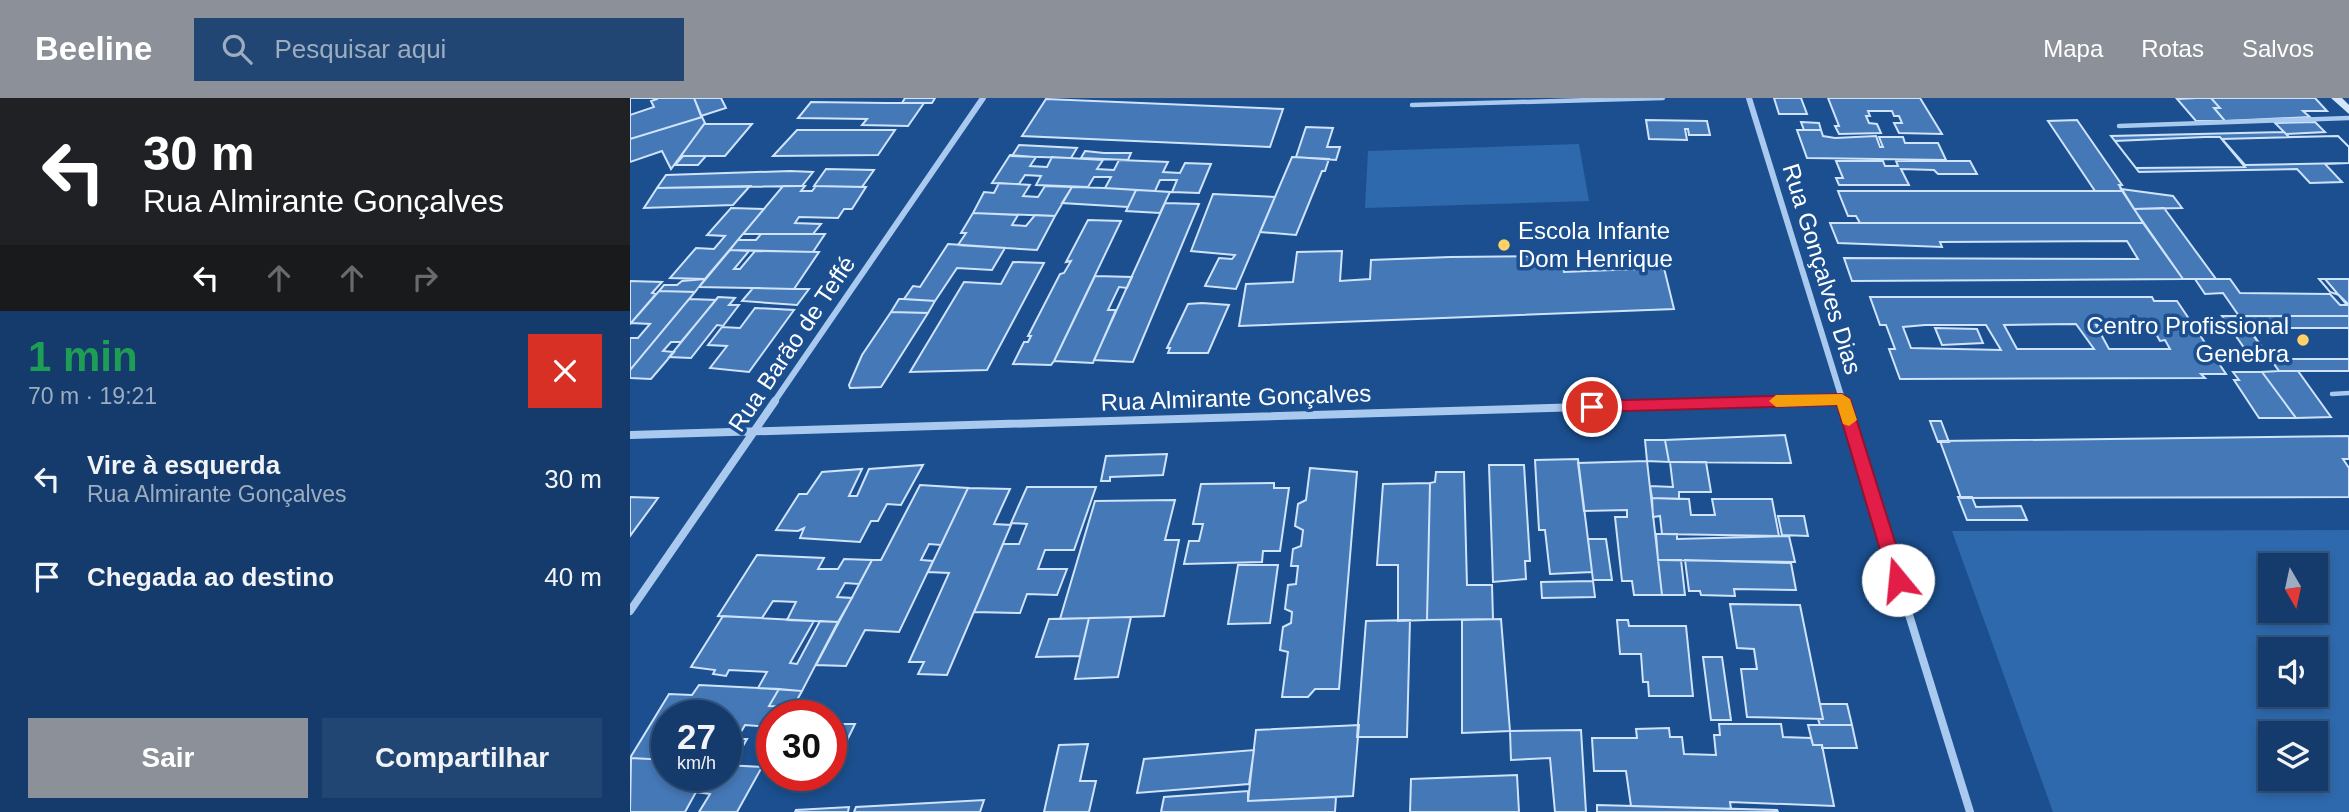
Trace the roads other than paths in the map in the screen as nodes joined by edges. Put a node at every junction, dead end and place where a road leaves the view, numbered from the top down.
1 (983, 98) edge
2 (1663, 98) edge
3 (1749, 98) edge
4 (2336, 98) edge
5 (1412, 105) dead end
6 (2349, 111) edge
7 (2349, 118) edge
8 (2119, 126) dead end
9 (2349, 393) edge
10 (2332, 394) dead end
11 (1842, 399) junction
12 (756, 431) junction
13 (630, 435) edge
14 (630, 611) edge
15 (1969, 812) edge

1 - 12 street, Rua Barão de Teffé
2 - 5 lane
3 - 11 street, Rua Gonçalves Dias
4 - 6 main road
7 - 8 lane
9 - 10 lane
11 - 12 street, Rua Almirante Gonçalves
11 - 15 street, Rua Gonçalves Dias
12 - 13 street, Rua Almirante Gonçalves
12 - 14 street, Rua Barão de Teffé

